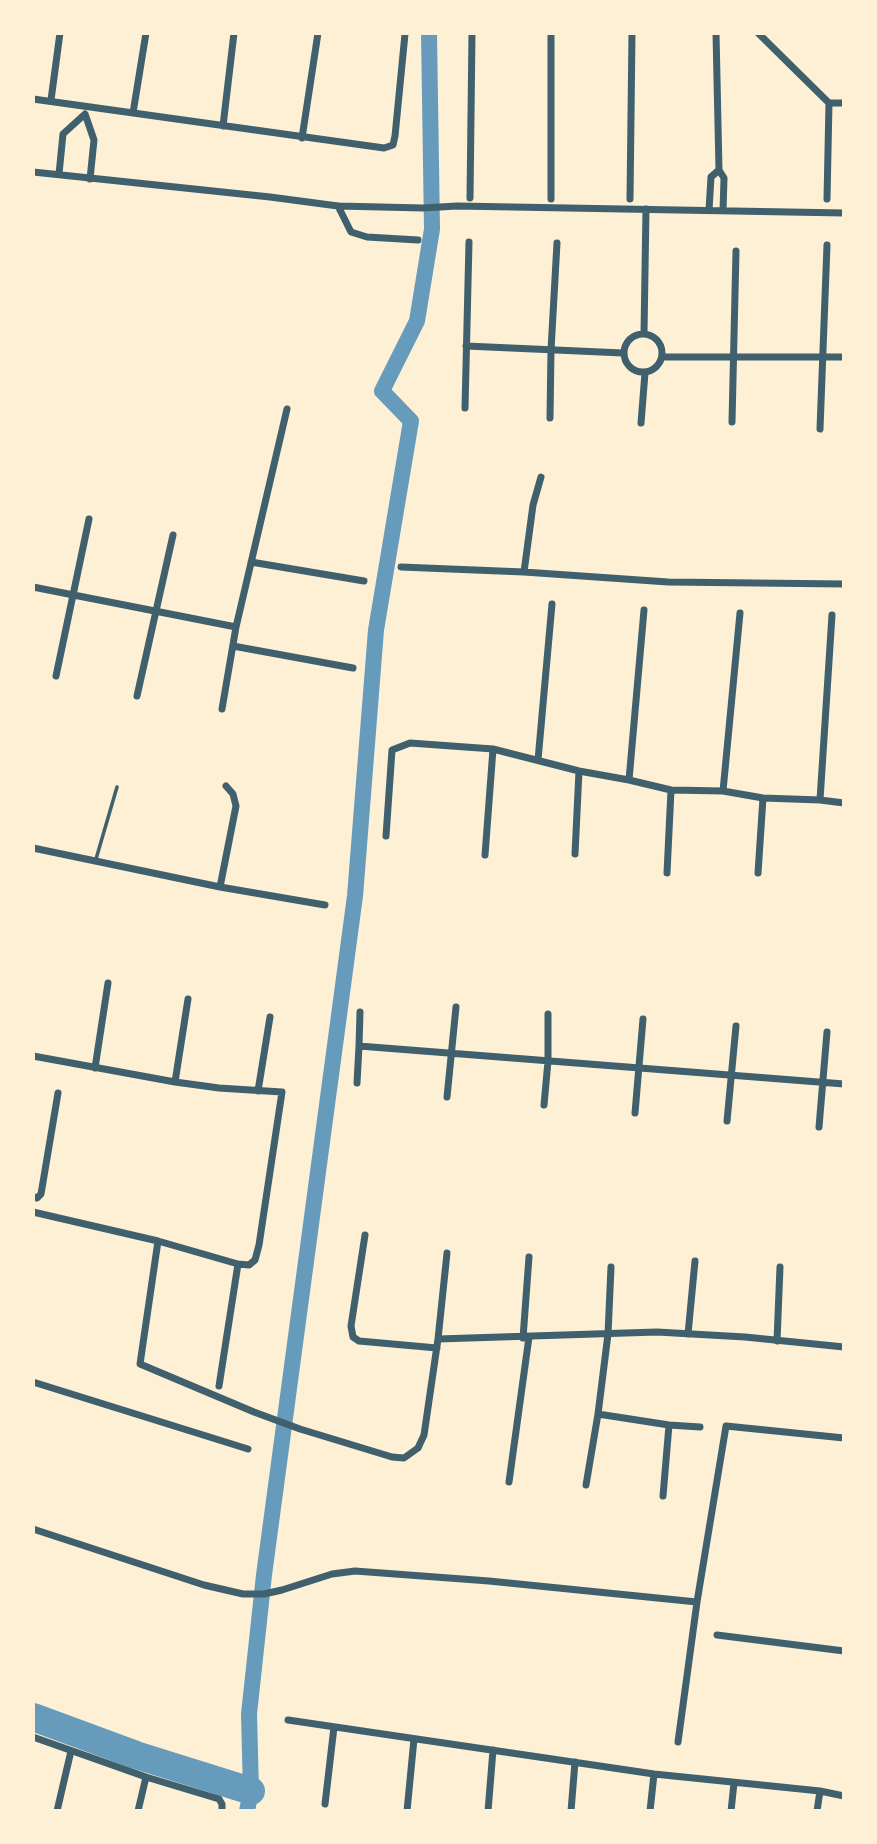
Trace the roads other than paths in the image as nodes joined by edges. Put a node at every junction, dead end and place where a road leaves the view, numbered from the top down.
1 (60, 33) edge
2 (146, 33) edge
3 (234, 33) edge
4 (318, 33) edge
5 (472, 33) edge
6 (551, 33) edge
7 (632, 33) edge
8 (716, 33) edge
9 (758, 33) edge
10 (405, 34) edge
11 (33, 99) edge
12 (51, 100) junction
13 (829, 103) junction
14 (844, 103) edge
15 (85, 110) junction
16 (133, 113) junction
17 (223, 127) junction
18 (302, 138) junction
19 (719, 170) junction
20 (33, 172) edge
21 (59, 174) junction
22 (90, 179) junction
23 (470, 198) dead end
24 (551, 199) dead end
25 (630, 199) dead end
26 (827, 200) dead end
27 (338, 206) junction
28 (646, 209) junction
29 (709, 210) junction
30 (723, 211) junction
31 (844, 213) edge
32 (418, 240) dead end
33 (468, 242) dead end
34 (556, 243) dead end
35 (827, 245) dead end
36 (736, 251) dead end
37 (644, 333) junction
38 (466, 346) junction
39 (551, 350) junction
40 (624, 354) junction
41 (733, 357) junction
42 (823, 357) junction
43 (844, 357) edge
44 (663, 358) junction
45 (645, 373) junction
46 (466, 408) dead end
47 (287, 410) dead end
48 (550, 418) dead end
49 (732, 422) dead end
50 (640, 423) dead end
51 (820, 429) dead end
52 (541, 477) dead end
53 (89, 519) dead end
54 (173, 535) dead end
55 (251, 562) junction
56 (401, 567) dead end
57 (524, 572) junction
58 (364, 581) dead end
59 (844, 584) edge
60 (33, 587) edge
61 (73, 595) junction
62 (552, 604) dead end
63 (644, 610) dead end
64 (155, 612) junction
65 (740, 613) dead end
66 (832, 615) dead end
67 (236, 627) junction
68 (233, 646) junction
69 (353, 668) dead end
70 (56, 676) dead end
71 (137, 696) dead end
72 (222, 709) dead end
73 (493, 749) junction
74 (538, 760) junction
75 (579, 771) junction
76 (629, 780) junction
77 (226, 786) dead end
78 (117, 787) dead end
79 (671, 790) junction
80 (723, 791) junction
81 (763, 799) junction
82 (820, 800) junction
83 (844, 803) edge
84 (386, 836) dead end
85 (33, 848) edge
86 (575, 854) dead end
87 (485, 855) dead end
88 (95, 861) junction
89 (667, 873) dead end
90 (758, 873) dead end
91 (219, 887) junction
92 (325, 905) dead end
93 (107, 982) dead end
94 (188, 999) dead end
95 (456, 1007) dead end
96 (360, 1012) dead end
97 (548, 1013) dead end
98 (270, 1017) dead end
99 (643, 1019) dead end
100 (736, 1026) dead end
101 (827, 1032) dead end
102 (359, 1046) junction
103 (452, 1054) junction
104 (33, 1056) edge
105 (548, 1061) junction
106 (96, 1068) junction
107 (639, 1068) junction
108 (732, 1076) junction
109 (176, 1082) junction
110 (358, 1083) dead end
111 (824, 1083) junction
112 (844, 1084) edge
113 (258, 1091) junction
114 (58, 1093) dead end
115 (447, 1097) dead end
116 (544, 1105) dead end
117 (635, 1113) dead end
118 (727, 1121) dead end
119 (819, 1127) dead end
120 (33, 1197) edge
121 (33, 1212) edge
122 (365, 1235) dead end
123 (158, 1241) junction
124 (447, 1253) dead end
125 (529, 1257) dead end
126 (695, 1261) dead end
127 (238, 1264) junction
128 (611, 1267) dead end
129 (780, 1268) dead end
130 (608, 1334) junction
131 (688, 1334) junction
132 (526, 1337) junction
133 (777, 1341) junction
134 (438, 1344) junction
135 (844, 1347) edge
136 (33, 1381) edge
137 (219, 1386) dead end
138 (598, 1414) junction
139 (669, 1425) junction
140 (700, 1427) dead end
141 (844, 1438) edge
142 (248, 1448) dead end
143 (509, 1482) dead end
144 (586, 1485) dead end
145 (663, 1496) dead end
146 (33, 1529) edge
147 (697, 1602) junction
148 (717, 1635) dead end
149 (844, 1651) edge
150 (288, 1720) dead end
151 (334, 1727) junction
152 (33, 1737) edge
153 (414, 1739) junction
154 (678, 1742) dead end
155 (493, 1750) junction
156 (71, 1751) junction
157 (575, 1762) junction
158 (654, 1774) junction
159 (146, 1777) junction
160 (734, 1783) junction
161 (820, 1791) junction
162 (844, 1796) edge
163 (325, 1804) dead end
164 (57, 1811) edge
165 (138, 1811) edge
166 (222, 1811) edge
167 (407, 1811) edge
168 (488, 1811) edge
169 (570, 1811) edge
170 (650, 1811) edge
171 (731, 1811) edge
172 (817, 1811) edge

1 - 12 street
2 - 16 street
3 - 17 street
4 - 18 street
5 - 23 street
6 - 24 street
7 - 25 street
8 - 19 street
9 - 13 street
10 - 18 street
11 - 12 street
12 - 15 street
13 - 14 street
13 - 26 street
15 - 16 street
15 - 21 street
15 - 22 street
16 - 17 street
17 - 18 street
19 - 29 street
19 - 30 street
20 - 21 street
21 - 22 street
22 - 27 street
27 - 28 street
27 - 32 street
28 - 29 street
28 - 37 street
29 - 30 street
30 - 31 street
33 - 38 street
34 - 39 street
35 - 42 street
36 - 41 street
37 - 40 street
37 - 44 street
38 - 39 street
38 - 46 street
39 - 40 street
39 - 48 street
40 - 45 street
41 - 42 street
41 - 44 street
41 - 49 street
42 - 43 street
42 - 51 street
44 - 45 street
45 - 50 street
47 - 55 street
52 - 57 street
53 - 61 street
54 - 64 street
55 - 58 street
55 - 67 street
56 - 57 street
57 - 59 street
60 - 61 street
61 - 64 street
61 - 70 street
62 - 74 street
63 - 76 street
64 - 67 street
64 - 71 street
65 - 80 street
66 - 82 street
67 - 68 street
68 - 69 street
68 - 72 street
73 - 74 street
73 - 84 street
73 - 87 street
74 - 75 street
75 - 76 street
75 - 86 street
76 - 79 street
77 - 91 street
78 - 88 lane
79 - 80 street
79 - 89 street
80 - 81 street
81 - 82 street
81 - 90 street
82 - 83 street
85 - 88 street
88 - 91 street
91 - 92 street
93 - 106 street
94 - 109 street
95 - 103 street
96 - 102 street
97 - 105 street
98 - 113 street
99 - 107 street
100 - 108 street
101 - 111 street
102 - 103 street
102 - 110 street
103 - 105 street
103 - 115 street
104 - 106 street
105 - 107 street
105 - 116 street
106 - 109 street
107 - 108 street
107 - 117 street
108 - 111 street
108 - 118 street
109 - 113 street
111 - 112 street
111 - 119 street
113 - 127 street
114 - 120 street
121 - 123 street
122 - 134 street
123 - 127 street
123 - 134 street
124 - 134 street
125 - 132 street
126 - 131 street
127 - 137 street
128 - 130 street
129 - 133 street
130 - 131 street
130 - 132 street
130 - 138 street
131 - 133 street
132 - 134 street
132 - 143 street
133 - 135 street
136 - 142 street
138 - 139 street
138 - 144 street
139 - 140 street
139 - 145 street
141 - 147 street
146 - 147 street
147 - 154 street
148 - 149 street
150 - 151 street
151 - 153 street
151 - 163 street
152 - 156 street
153 - 155 street
153 - 167 street
155 - 157 street
155 - 168 street
156 - 159 street
156 - 164 street
157 - 158 street
157 - 169 street
158 - 160 street
158 - 170 street
159 - 165 street
159 - 166 street
160 - 161 street
160 - 171 street
161 - 162 street
161 - 172 street

